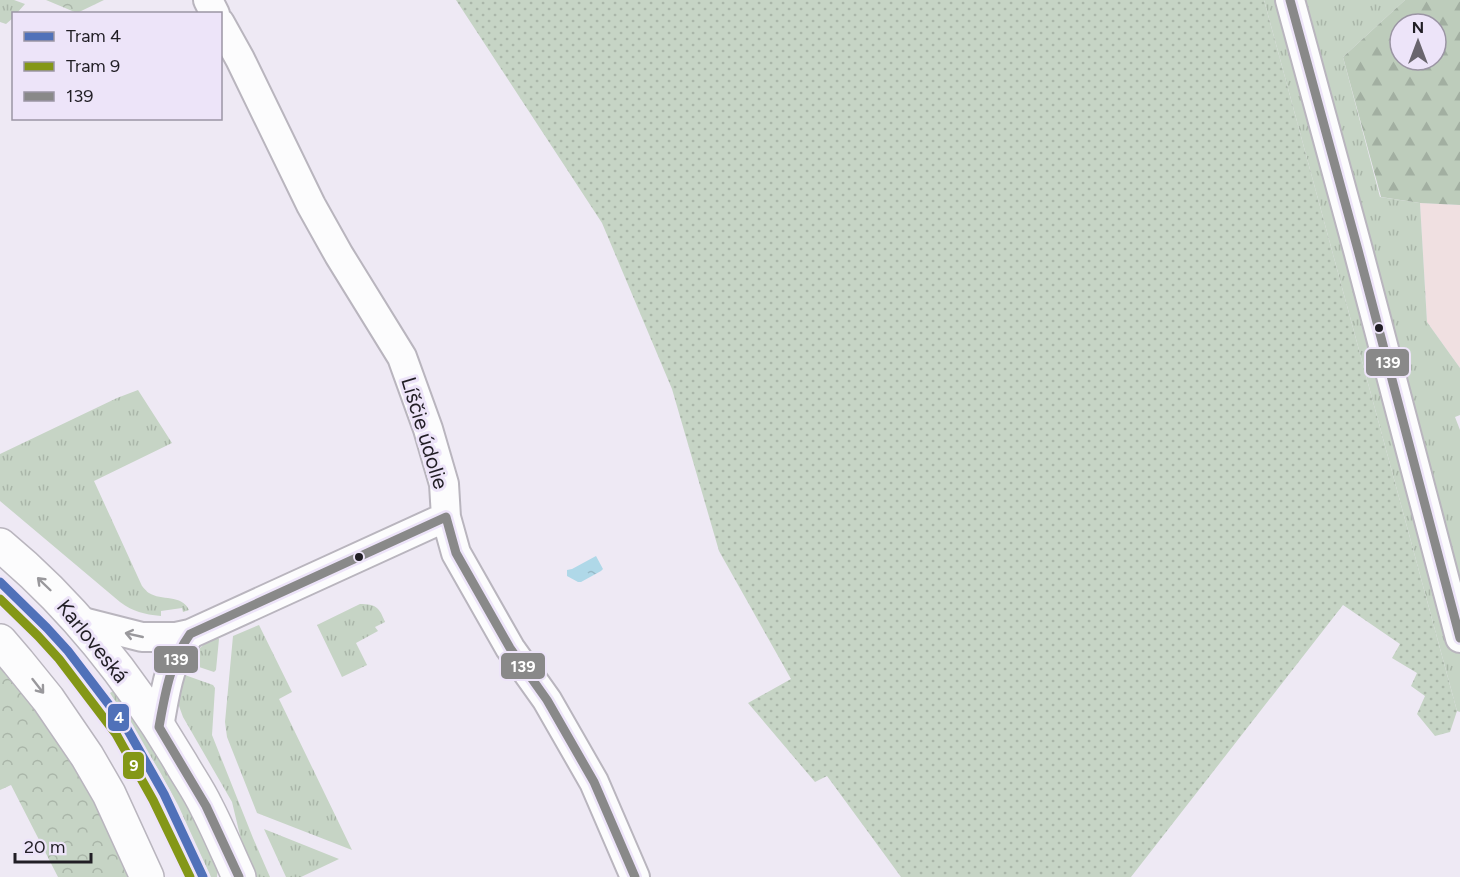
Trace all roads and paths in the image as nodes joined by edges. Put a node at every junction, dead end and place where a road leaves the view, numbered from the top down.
1 (1290, 0) edge
2 (222, 27) edge
3 (446, 517) junction
4 (0, 545) edge
5 (79, 621) junction
6 (190, 634) junction
7 (1460, 638) edge
8 (0, 641) edge
9 (159, 727) junction
10 (147, 877) edge
11 (239, 877) edge
12 (635, 877) edge

1 - 7 street
2 - 3 street, Líščie údolie
3 - 6 street
3 - 12 street, Líščie údolie
5 -> 4 main road, Karloveská
6 -> 5 street
5 - 9 main road, Karloveská
6 - 9 street
8 -> 10 main road
9 - 11 main road, Karloveská

